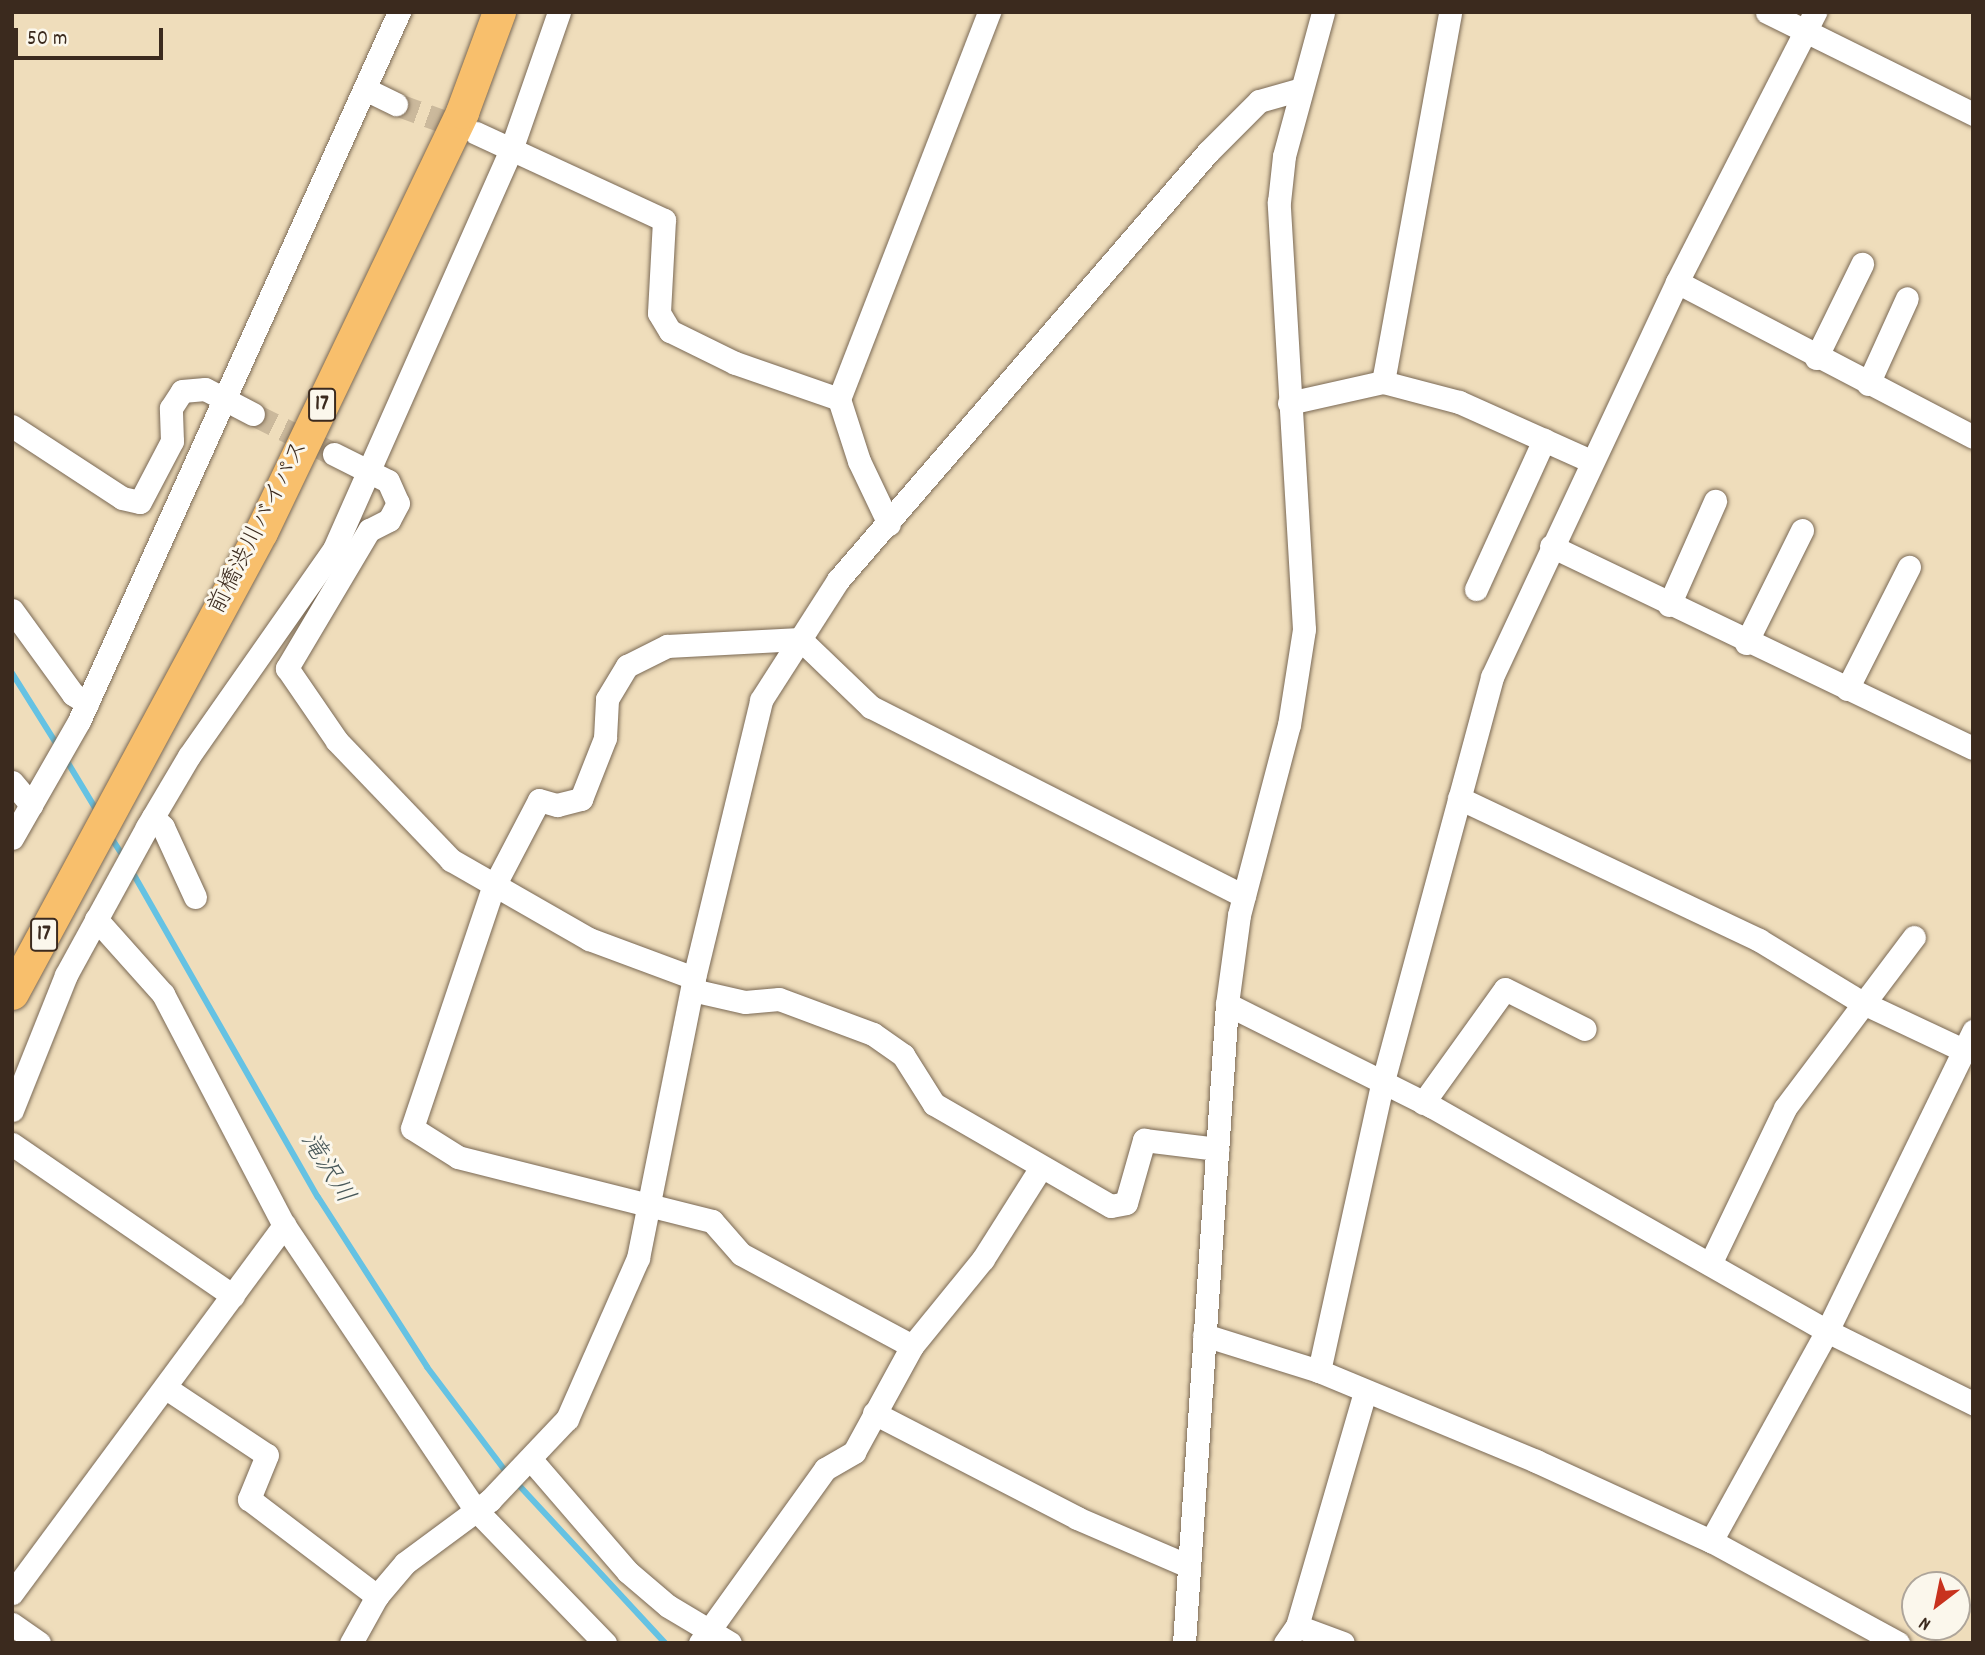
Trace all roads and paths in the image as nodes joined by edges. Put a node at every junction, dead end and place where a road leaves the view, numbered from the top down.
1 (399, 12) edge
2 (499, 12) edge
3 (559, 12) edge
4 (989, 12) edge
5 (1323, 12) edge
6 (1450, 12) edge
7 (1767, 12) edge
8 (1810, 23) edge
9 (1301, 89) junction
10 (369, 92) junction
11 (396, 104) tunnel mouth
12 (1973, 114) edge
13 (476, 133) tunnel mouth
14 (512, 147) junction
15 (1862, 264) dead end
16 (1677, 282) junction
17 (1907, 298) dead end
18 (1815, 358) junction
19 (1383, 382) junction
20 (1868, 384) junction
21 (223, 397) junction
22 (839, 399) junction
23 (1289, 403) junction
24 (253, 414) tunnel mouth
25 (12, 426) edge
26 (1973, 437) edge
27 (1544, 440) junction
28 (334, 454) tunnel mouth
29 (1591, 461) junction
30 (366, 471) junction
31 (1715, 501) dead end
32 (889, 524) junction
33 (1802, 530) dead end
34 (1551, 546) junction
35 (1909, 567) dead end
36 (1476, 589) dead end
37 (1669, 604) junction
38 (12, 610) edge
39 (800, 639) junction
40 (1746, 643) junction
41 (1847, 689) junction
42 (83, 712) junction
43 (1973, 748) edge
44 (12, 782) edge
45 (35, 798) junction
46 (1459, 798) junction
47 (150, 822) junction
48 (12, 838) edge
49 (493, 888) junction
50 (1244, 896) junction
51 (195, 897) dead end
52 (101, 910) junction
53 (1914, 937) dead end
54 (693, 984) junction
55 (12, 993) edge
56 (1861, 1002) junction
57 (1227, 1004) junction
58 (1585, 1029) dead end
59 (1968, 1041) edge
60 (1382, 1085) junction
61 (1423, 1103) junction
62 (12, 1110) edge
63 (12, 1144) edge
64 (1217, 1149) junction
65 (1040, 1169) junction
66 (649, 1204) junction
67 (284, 1225) junction
68 (1711, 1262) junction
69 (233, 1296) junction
70 (1827, 1331) junction
71 (1204, 1335) junction
72 (912, 1346) junction
73 (1319, 1371) junction
74 (166, 1388) junction
75 (1365, 1392) junction
76 (1973, 1403) edge
77 (874, 1413) junction
78 (528, 1465) junction
79 (483, 1505) junction
80 (1711, 1541) junction
81 (1186, 1565) junction
82 (12, 1594) edge
83 (377, 1595) junction
84 (12, 1624) edge
85 (1291, 1634) edge
86 (704, 1637) edge
87 (39, 1643) edge
88 (351, 1643) edge
89 (605, 1643) edge
90 (730, 1643) edge
91 (1184, 1643) edge
92 (1343, 1643) edge
93 (1898, 1643) edge

1 - 10 street
2 - 55 highway, 前橋渋川バイパス / 17
3 - 14 street
4 - 22 street
5 - 9 street
6 - 19 street
7 - 8 street
8 - 12 street
8 - 16 street
9 - 23 street
9 - 32 street
10 - 11 street
10 - 21 street
13 - 14 street
14 - 22 street
14 - 30 street
15 - 18 street
16 - 18 street
16 - 29 street
17 - 20 street
18 - 20 street
19 - 23 street
19 - 27 street
20 - 26 street
21 - 24 street
21 - 25 street
21 - 42 street
22 - 32 street
23 - 50 street
27 - 29 street
27 - 36 street
28 - 30 street
29 - 34 street
30 - 47 street
30 - 49 street
31 - 37 street
32 - 39 street
33 - 40 street
34 - 37 street
34 - 46 street
35 - 41 street
37 - 40 street
38 - 42 street
39 - 49 street
39 - 50 street
39 - 54 street
40 - 41 street
41 - 43 street
42 - 45 street
44 - 45 street
45 - 48 street
46 - 56 street
46 - 60 street
47 - 51 street
47 - 52 street
49 - 54 street
49 - 66 street
50 - 57 street
52 - 62 street
52 - 67 street
53 - 56 street
54 - 65 street
54 - 66 street
56 - 59 street
56 - 68 street
57 - 60 street
57 - 64 street
58 - 61 street
59 - 70 street
60 - 61 street
60 - 73 street
61 - 68 street
63 - 69 street
64 - 65 street
64 - 71 street
65 - 72 street
66 - 72 street
66 - 78 street
67 - 69 street
67 - 79 street
68 - 70 street
69 - 74 street
70 - 76 street
70 - 80 street
71 - 73 street
71 - 81 street
72 - 77 street
73 - 75 street
74 - 82 street
74 - 83 street
75 - 80 street
75 - 85 street
77 - 81 street
77 - 86 street
78 - 79 street
78 - 86 street
79 - 83 street
79 - 89 street
80 - 93 street
81 - 91 street
83 - 88 street
84 - 87 street
85 - 92 street
86 - 90 street

